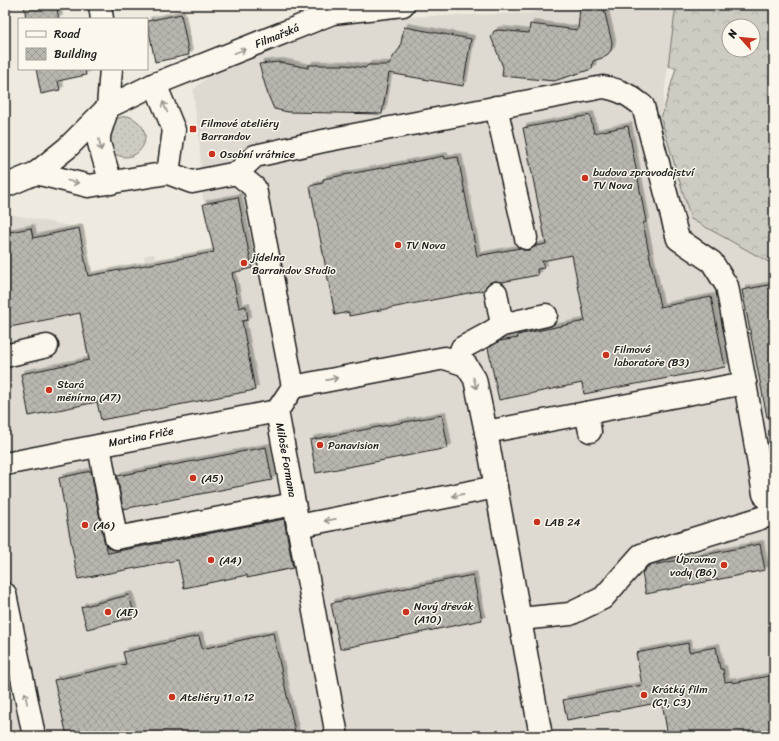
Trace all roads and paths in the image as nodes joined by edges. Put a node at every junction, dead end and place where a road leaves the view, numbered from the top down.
1 (100, 5) edge
2 (403, 5) edge
3 (102, 18) edge
4 (111, 70) edge
5 (155, 84) junction
6 (108, 107) junction
7 (496, 108) junction
8 (36, 173) junction
9 (168, 173) junction
10 (237, 173) junction
11 (111, 183) junction
12 (5, 186) edge
13 (526, 238) dead end
14 (496, 293) dead end
15 (546, 315) dead end
16 (502, 325) junction
17 (47, 346) dead end
18 (5, 356) edge
19 (457, 361) junction
20 (745, 383) junction
21 (294, 387) junction
22 (277, 411) junction
23 (486, 432) junction
24 (99, 446) junction
25 (5, 464) edge
26 (496, 487) junction
27 (294, 504) junction
28 (774, 510) edge
29 (774, 514) edge
30 (298, 526) junction
31 (5, 594) edge
32 (520, 619) junction
33 (8, 629) edge
34 (11, 660) edge
35 (34, 736) edge
36 (337, 736) edge
37 (542, 736) edge

1 - 3 street
5 -> 2 street, Filmařská
4 - 6 street
5 - 6 street, Filmařská
9 -> 5 street
6 - 8 street, Filmařská
6 -> 11 street
7 - 10 street
7 - 13 street
7 - 20 street
8 -> 11 street
8 - 12 street, Filmařská
9 - 10 street
9 - 11 street
10 - 21 street
14 - 16 street
15 - 16 street
16 - 19 street
17 - 18 street
21 -> 19 street
19 -> 23 street
20 - 23 street
20 - 28 street
21 - 22 street, Miloše Formana
22 - 24 street, Martina Friče
22 - 27 street, Miloše Formana
23 - 26 street
24 - 25 street, Martina Friče
24 - 27 street
26 -> 30 street
26 - 32 street
27 - 30 street, Miloše Formana
29 - 32 street
30 - 36 street, Miloše Formana
31 - 33 street
32 - 37 street
33 - 34 street
35 -> 34 street

